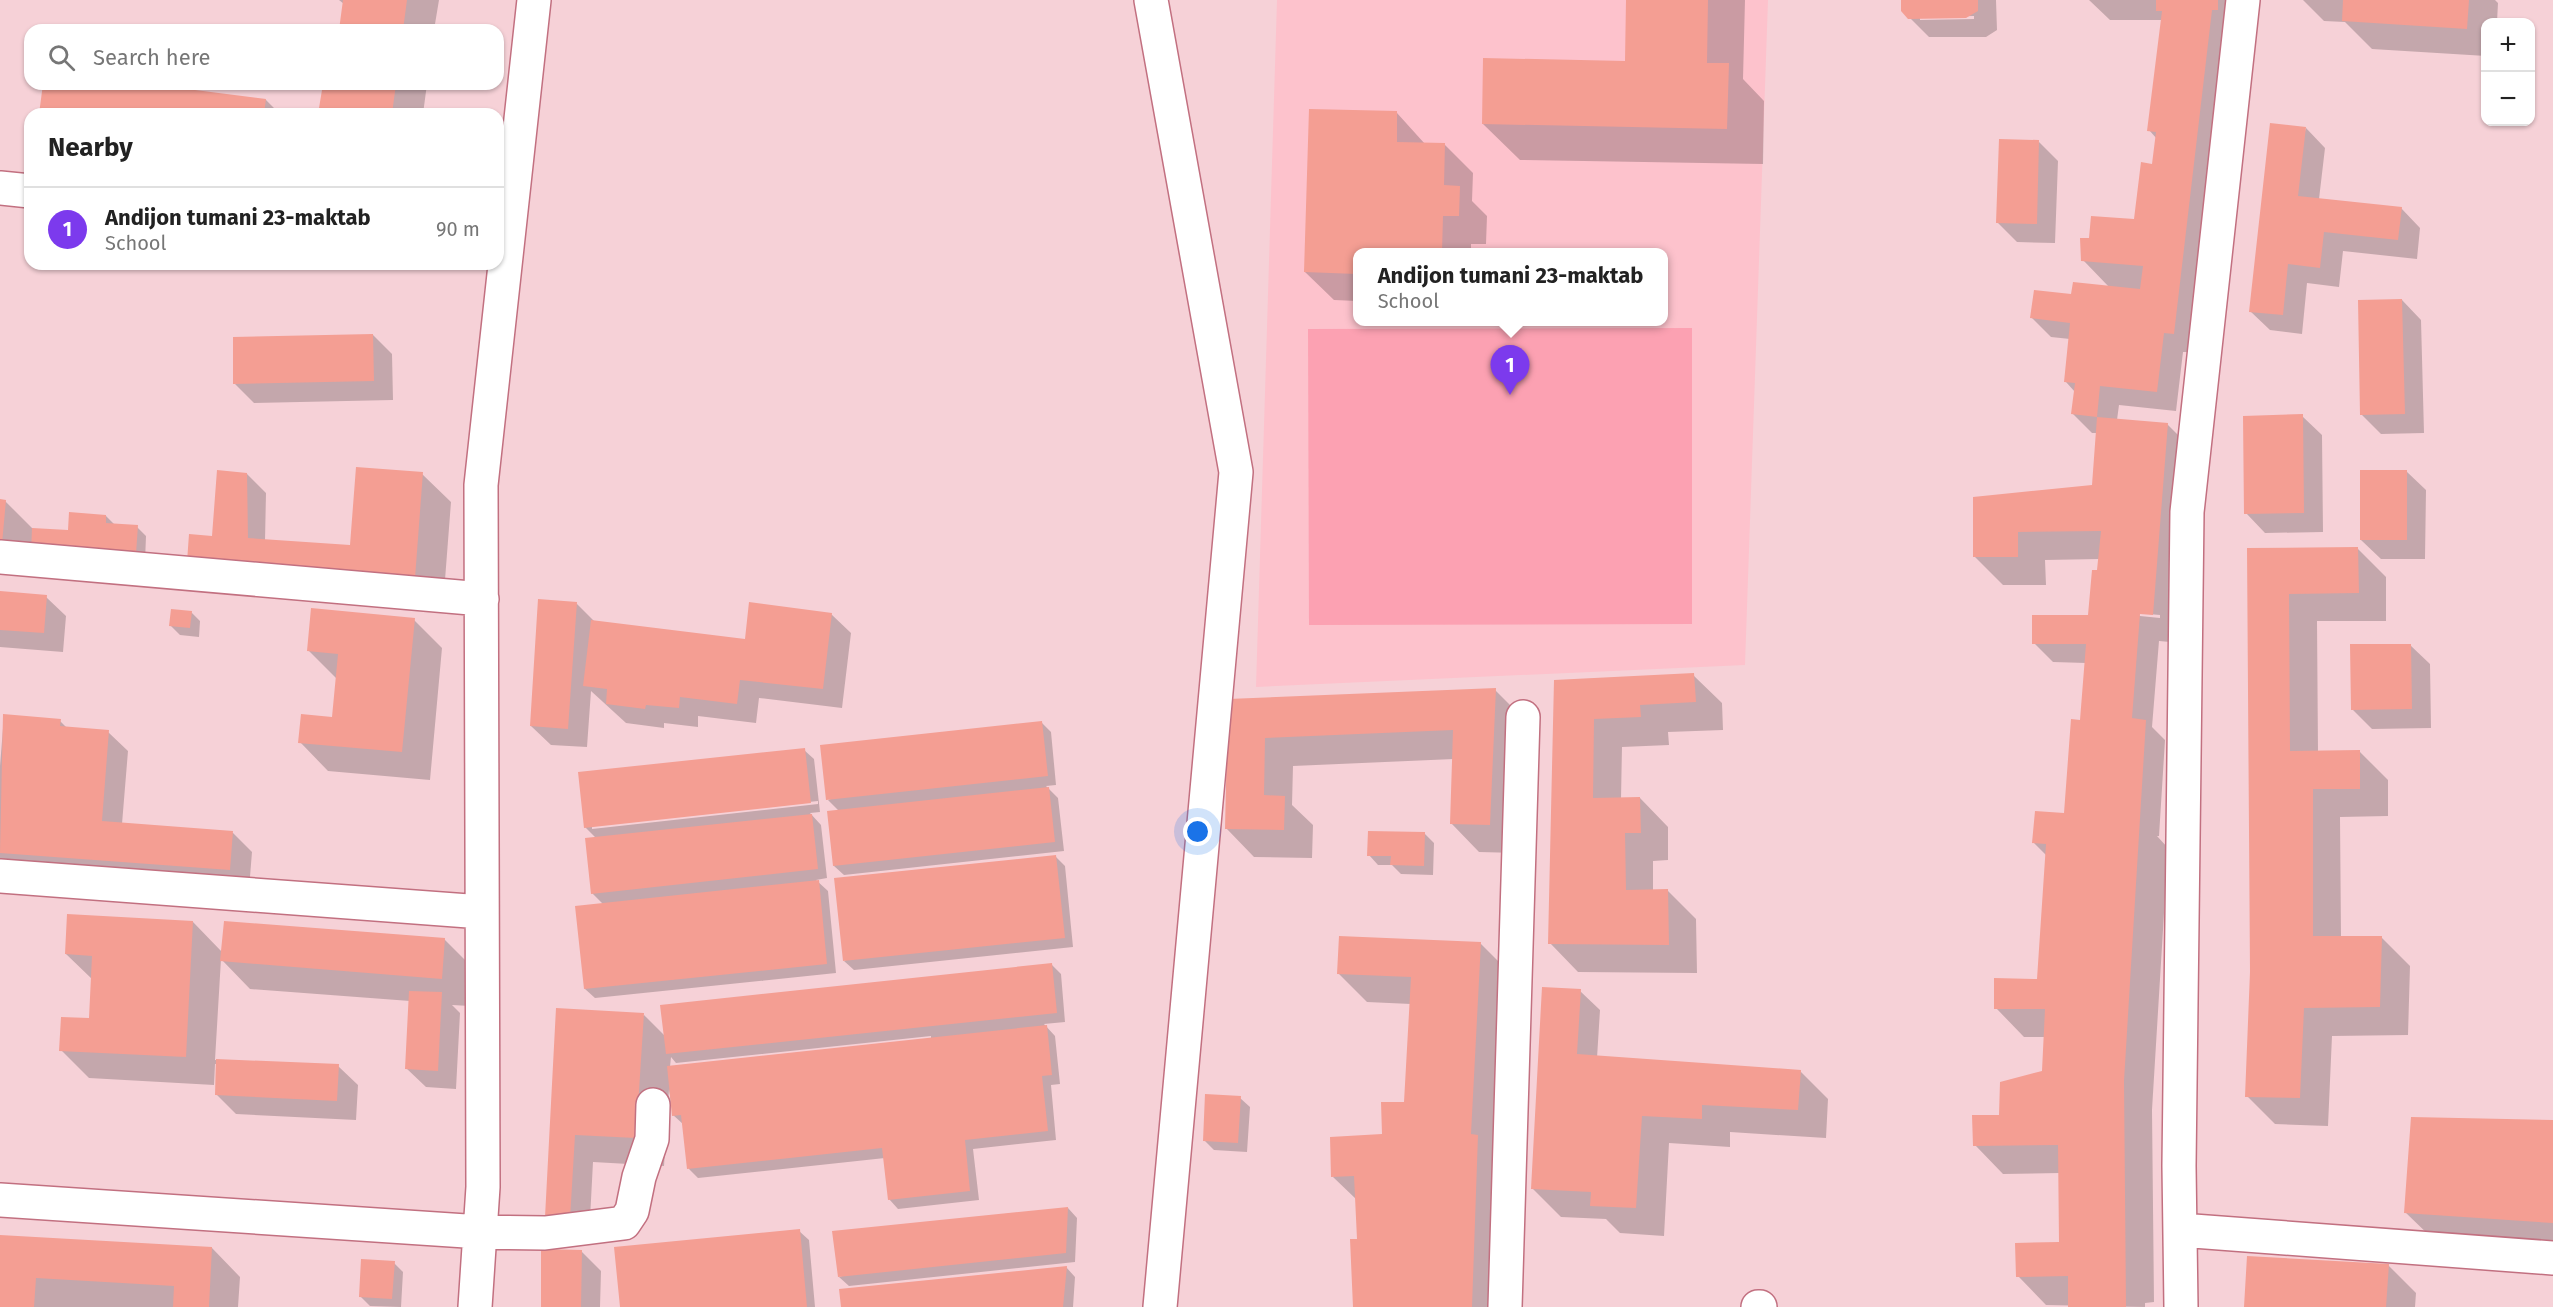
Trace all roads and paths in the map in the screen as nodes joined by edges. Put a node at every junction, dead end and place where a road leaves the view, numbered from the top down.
1 (534, 0) edge
2 (1151, 0) edge
3 (2243, 0) edge
4 (0, 188) edge
5 (24, 190) edge
6 (504, 233) edge
7 (500, 270) edge
8 (0, 557) edge
9 (482, 599) junction
10 (1523, 717) dead end
11 (0, 876) edge
12 (482, 912) junction
13 (653, 1105) dead end
14 (0, 1200) edge
15 (2180, 1230) junction
16 (481, 1232) junction
17 (2553, 1258) edge
18 (475, 1307) edge
19 (1160, 1307) edge
20 (1505, 1307) edge
21 (2181, 1307) edge

1 - 6 street
2 - 19 street
3 - 15 street
4 - 5 street
7 - 9 street
8 - 9 street
9 - 12 street
10 - 20 street
11 - 12 street
12 - 16 street
13 - 16 street
14 - 16 street
15 - 17 street
15 - 21 street
16 - 18 street

